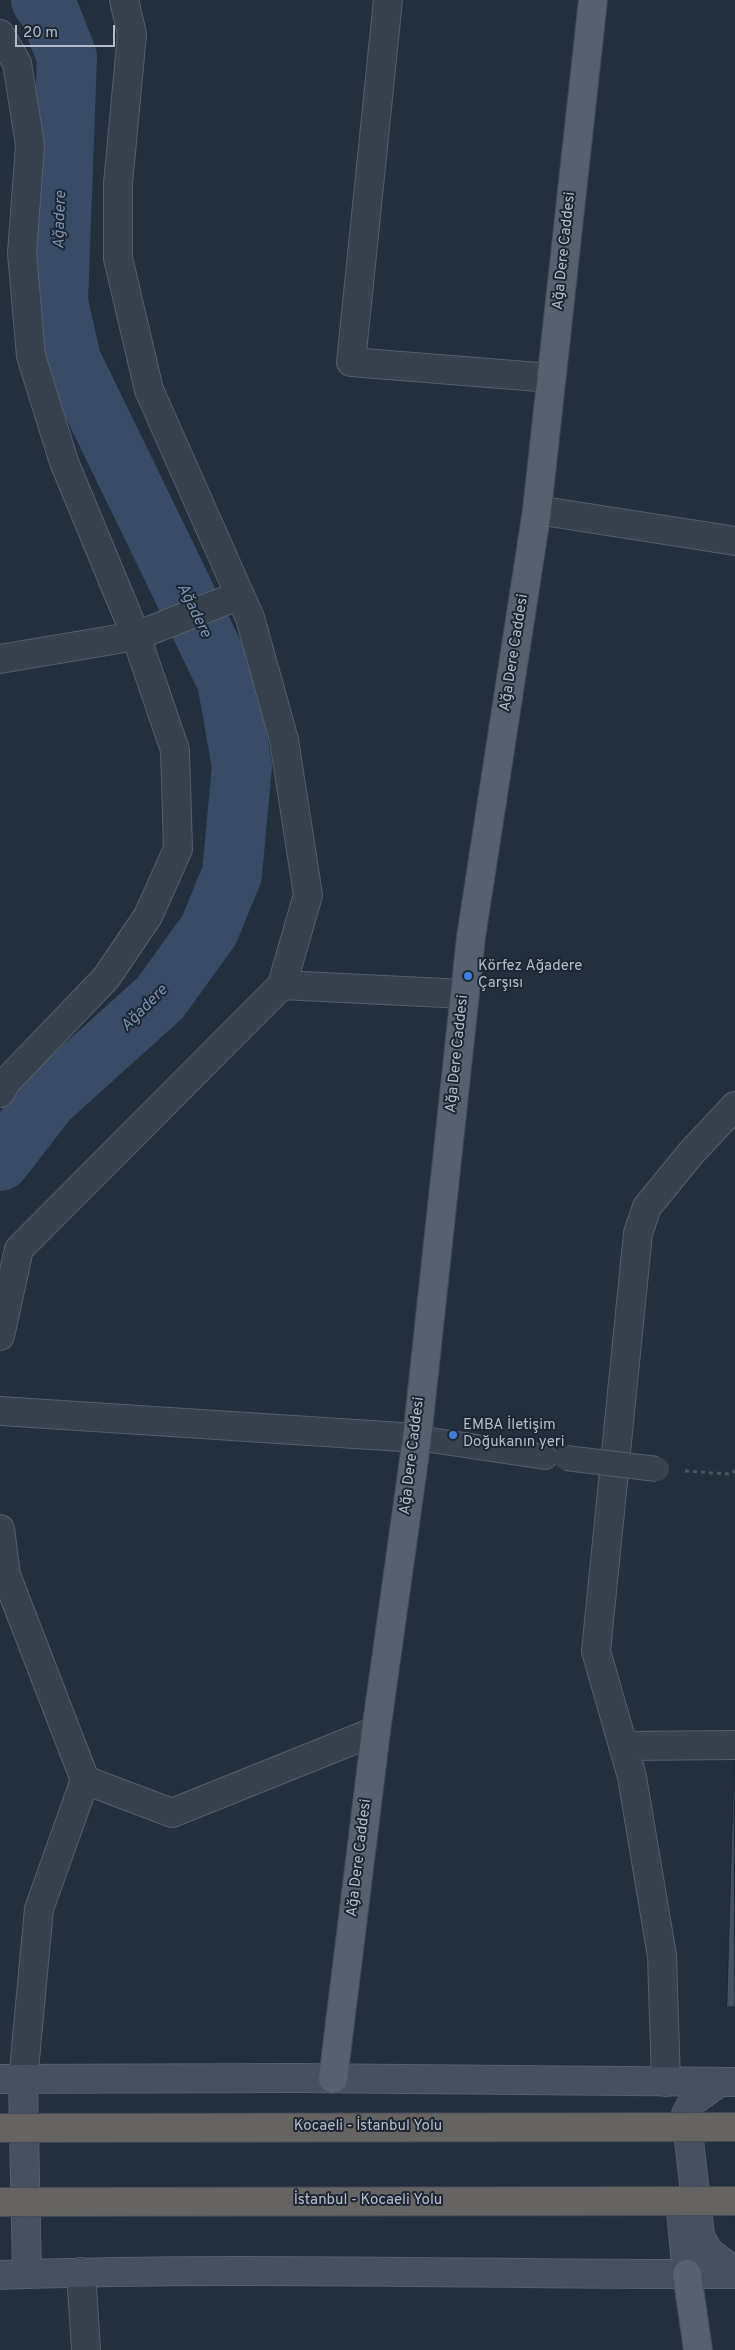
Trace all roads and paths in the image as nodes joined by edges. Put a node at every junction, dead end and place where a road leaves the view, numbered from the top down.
1 (124, 0) edge
2 (388, 0) edge
3 (593, 0) edge
4 (0, 34) edge
5 (551, 378) junction
6 (537, 510) junction
7 (735, 542) edge
8 (238, 595) junction
9 (137, 636) junction
10 (0, 659) edge
11 (282, 985) junction
12 (465, 994) junction
13 (3, 1083) edge
14 (735, 1106) edge
15 (0, 1336) edge
16 (0, 1411) edge
17 (416, 1438) junction
18 (657, 1469) dead end
19 (735, 1471) edge
20 (692, 1472) dead end
21 (0, 1529) edge
22 (376, 1731) junction
23 (735, 1745) edge
24 (623, 1746) junction
25 (85, 1780) junction
26 (333, 2078) junction
27 (11, 2080) edge
28 (666, 2082) junction
29 (728, 2082) edge
30 (735, 2127) edge
31 (0, 2128) edge
32 (735, 2201) edge
33 (0, 2202) edge
34 (81, 2272) junction
35 (735, 2273) edge
36 (27, 2274) junction
37 (687, 2274) junction
38 (0, 2275) edge
39 (86, 2350) edge
40 (698, 2350) edge

1 - 8 street
2 - 5 street
3 - 5 main road, Ağa Dere Caddesi
4 - 9 street
5 - 6 main road, Ağa Dere Caddesi
6 - 7 street
6 - 12 main road, Ağa Dere Caddesi
8 - 9 street
8 - 11 street
9 - 10 street
9 - 13 street
11 - 12 street
11 - 15 street
12 - 17 main road, Ağa Dere Caddesi
14 - 24 street
16 - 17 street
17 - 18 street, bridge
17 - 22 main road, Ağa Dere Caddesi
19 - 20 path
21 - 25 street
22 - 25 street
22 - 26 main road, Ağa Dere Caddesi
23 - 24 street
24 - 28 street
25 - 27 street
26 - 27 main road
26 - 28 main road
27 - 36 main road
28 - 29 main road
28 - 37 main road
29 - 35 main road
30 - 31 highway, Kocaeli - İstanbul Yolu, bridge
32 - 33 highway, İstanbul - Kocaeli Yolu, bridge
34 - 36 main road
34 - 37 main road
34 - 39 street
35 - 37 main road
36 - 38 main road
37 - 40 main road

